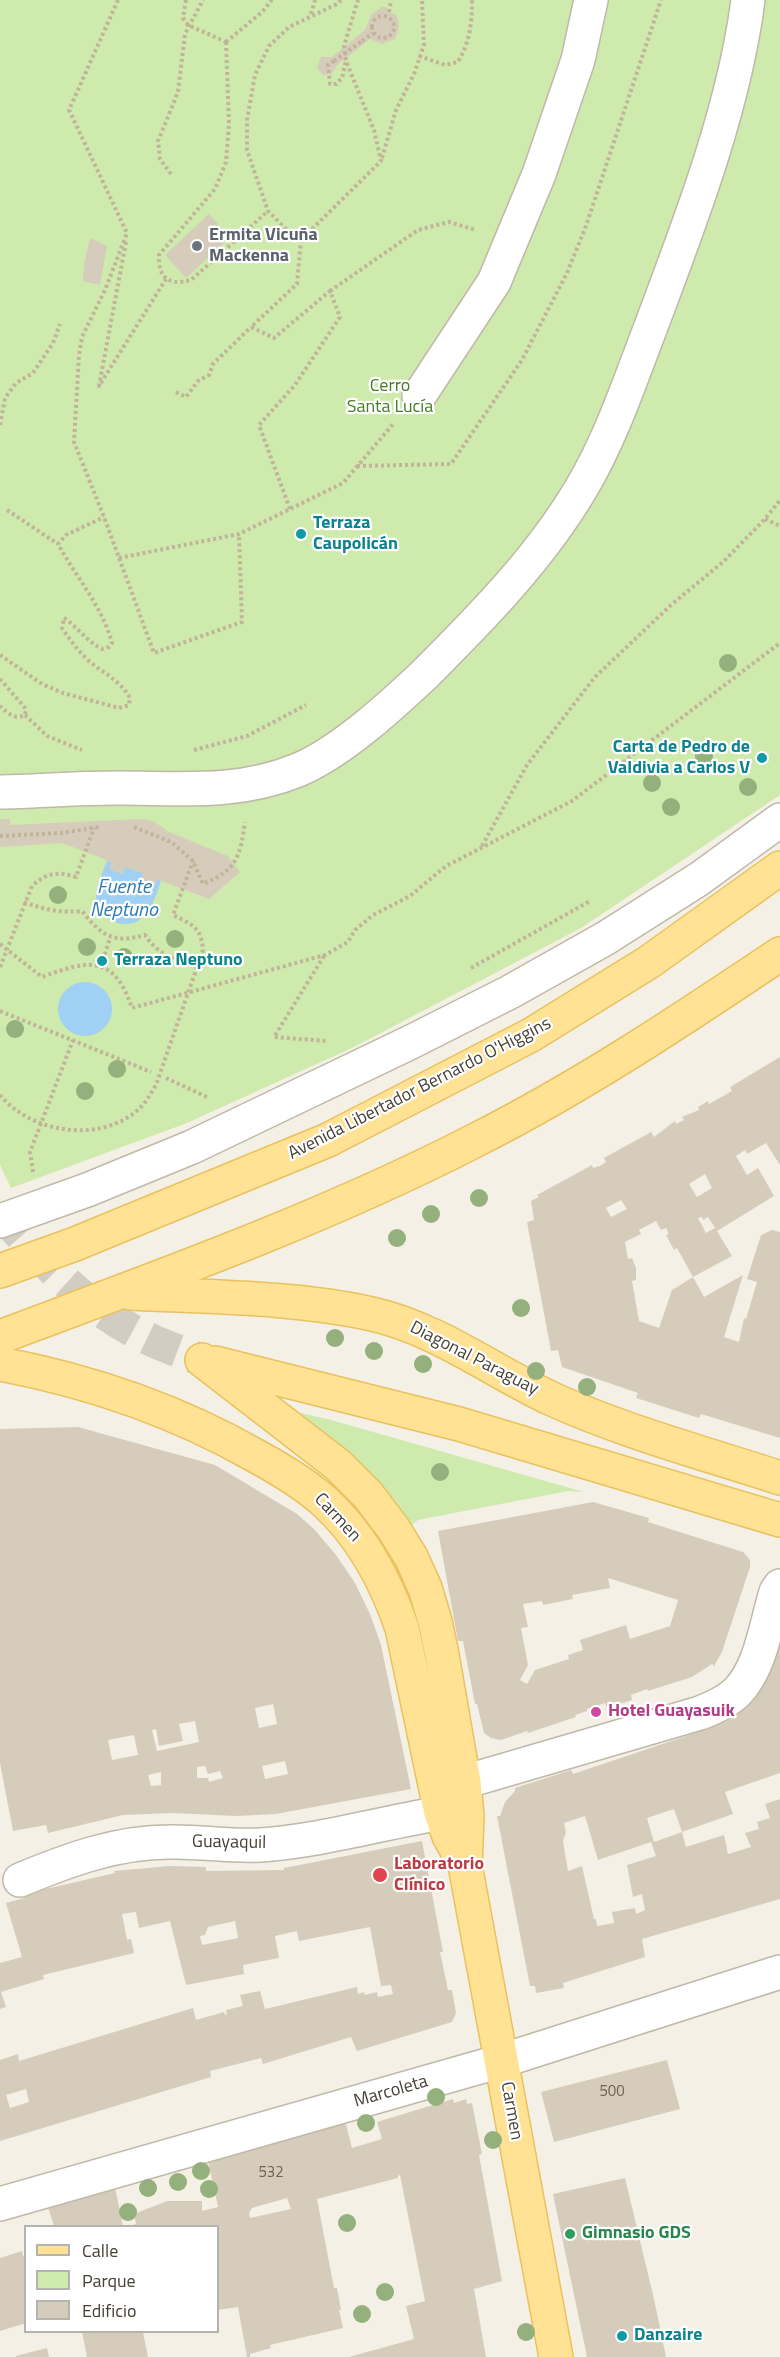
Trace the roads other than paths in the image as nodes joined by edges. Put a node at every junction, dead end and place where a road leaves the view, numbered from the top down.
1 (591, 0) edge
2 (748, 0) edge
3 (419, 396) road end
4 (0, 792) edge
5 (780, 820) edge
6 (780, 868) edge
7 (780, 954) edge
8 (0, 1221) edge
9 (0, 1271) edge
10 (121, 1292) junction
11 (0, 1337) edge
12 (0, 1364) edge
13 (780, 1478) edge
14 (780, 1520) edge
15 (780, 1586) edge
16 (464, 1782) junction
17 (441, 1813) junction
18 (465, 1865) junction
19 (20, 1880) dead end
20 (780, 1972) edge
21 (501, 2061) junction
22 (0, 2204) edge
23 (556, 2357) edge

1 - 3 street
2 - 4 street
5 - 8 street
6 - 9 main road, Avenida Libertador Bernardo O'Higgins
7 - 10 main road
10 - 11 main road
10 - 13 main road, Diagonal Paraguay
12 - 17 main road, Carmen
14 - 16 main road, Carmen
15 - 16 street
16 - 18 main road, Carmen
17 - 18 main road, Carmen
17 - 19 street, Guayaquil
18 - 21 main road, Carmen
20 - 21 street, Marcoleta
21 - 22 street, Marcoleta
21 - 23 main road, Carmen

